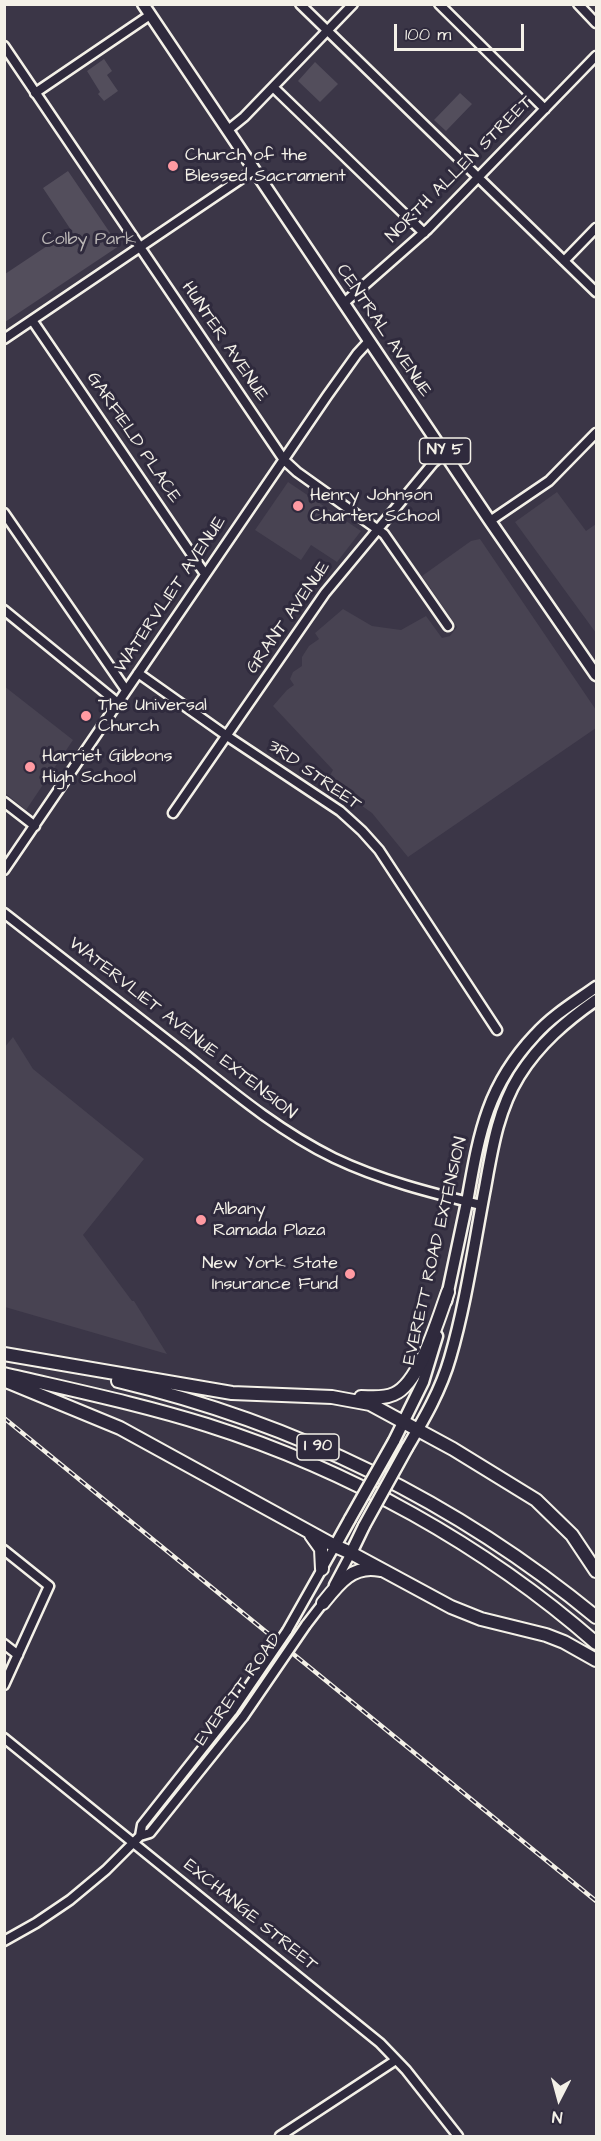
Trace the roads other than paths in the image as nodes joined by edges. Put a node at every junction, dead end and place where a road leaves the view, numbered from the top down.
1 (143, 4) edge
2 (300, 4) edge
3 (353, 4) edge
4 (439, 4) edge
5 (578, 4) edge
6 (150, 15) junction
7 (597, 22) edge
8 (327, 31) junction
9 (4, 46) edge
10 (597, 56) edge
11 (273, 87) junction
12 (35, 93) junction
13 (545, 109) junction
14 (228, 130) junction
15 (254, 170) junction
16 (478, 178) junction
17 (597, 228) edge
18 (424, 233) junction
19 (140, 248) junction
20 (564, 261) junction
21 (597, 292) edge
22 (344, 303) junction
23 (32, 320) junction
24 (4, 339) edge
25 (369, 341) junction
26 (597, 433) edge
27 (446, 452) junction
28 (284, 460) junction
29 (4, 513) edge
30 (490, 521) junction
31 (378, 528) junction
32 (205, 574) junction
33 (4, 610) edge
34 (448, 626) dead end
35 (138, 673) junction
36 (597, 675) edge
37 (126, 690) junction
38 (118, 703) junction
39 (227, 736) junction
40 (4, 802) edge
41 (173, 813) dead end
42 (35, 826) junction
43 (4, 870) edge
44 (4, 913) edge
45 (597, 987) edge
46 (597, 1000) edge
47 (497, 1030) dead end
48 (467, 1202) junction
49 (481, 1205) junction
50 (448, 1292) junction
51 (4, 1354) edge
52 (4, 1374) edge
53 (4, 1380) edge
54 (318, 1396) junction
55 (404, 1422) junction
56 (418, 1429) junction
57 (308, 1532) junction
58 (335, 1546) junction
59 (4, 1550) edge
60 (351, 1553) junction
61 (322, 1569) junction
62 (597, 1571) edge
63 (393, 1575) junction
64 (323, 1603) junction
65 (597, 1617) edge
66 (597, 1643) edge
67 (4, 1644) edge
68 (18, 1655) junction
69 (597, 1660) edge
70 (4, 1685) edge
71 (4, 1738) edge
72 (137, 1839) junction
73 (4, 1941) edge
74 (396, 2060) junction
75 (280, 2136) edge
76 (458, 2136) edge

1 - 6 main road, CENTRAL AVENUE / NY 5
2 - 8 street
3 - 8 street
4 - 13 street
5 - 7 street
6 - 12 street
6 - 14 main road, CENTRAL AVENUE / NY 5
8 - 11 street
8 - 16 street
9 - 12 street, HUNTER AVENUE
10 - 13 street, NORTH ALLEN STREET
11 - 14 street
11 - 18 street
12 - 19 street, HUNTER AVENUE
13 - 16 street, NORTH ALLEN STREET
14 - 15 main road, CENTRAL AVENUE / NY 5
15 - 19 street
15 - 22 main road, CENTRAL AVENUE / NY 5
16 - 18 street, NORTH ALLEN STREET
16 - 20 street
17 - 20 street
18 - 22 street, NORTH ALLEN STREET
19 - 23 street
19 - 28 street, HUNTER AVENUE
20 - 21 street
22 - 25 main road, CENTRAL AVENUE / NY 5
23 - 24 street
23 - 32 street, GARFIELD PLACE
25 - 27 main road, CENTRAL AVENUE / NY 5
25 - 28 street, WATERVLIET AVENUE
26 - 30 street
27 - 30 main road, CENTRAL AVENUE / NY 5
27 - 31 street, GRANT AVENUE
28 - 31 street, HUNTER AVENUE
28 - 32 street, WATERVLIET AVENUE
29 - 37 street
30 - 36 main road, CENTRAL AVENUE / NY 5
31 - 34 street, HUNTER AVENUE
31 - 39 street, GRANT AVENUE
32 - 35 street, WATERVLIET AVENUE
33 - 38 street
35 - 37 street, WATERVLIET AVENUE
35 - 39 street, 3RD STREET
37 - 38 street, WATERVLIET AVENUE
38 - 42 street, WATERVLIET AVENUE
39 - 41 street, GRANT AVENUE
39 - 47 street, 3RD STREET
40 - 42 street
42 - 43 street, WATERVLIET AVENUE
44 - 48 street, WATERVLIET AVENUE EXTENSION
45 - 48 main road, EVERETT ROAD EXTENSION
46 - 49 main road, EVERETT ROAD EXTENSION
48 - 49 street, WATERVLIET AVENUE EXTENSION
48 - 50 main road, EVERETT ROAD EXTENSION
49 - 56 main road, EVERETT ROAD EXTENSION
50 - 54 highway
50 - 55 main road, EVERETT ROAD EXTENSION
51 - 54 highway
51 - 65 highway, I 90
52 - 66 highway, I 90
53 - 57 highway
54 - 55 highway
55 - 56 highway
55 - 58 main road, EVERETT ROAD EXTENSION, bridge
56 - 60 main road, EVERETT ROAD EXTENSION, bridge
56 - 62 highway
57 - 58 highway
57 - 61 highway
58 - 60 highway
58 - 61 street, EVERETT ROAD
59 - 68 street
60 - 63 highway
60 - 64 street, EVERETT ROAD
61 - 72 street, EVERETT ROAD, bridge
63 - 64 highway
63 - 69 highway
64 - 72 street, EVERETT ROAD, bridge
67 - 68 street
68 - 70 street
71 - 72 street, EXCHANGE STREET
72 - 73 street, EVERETT ROAD
72 - 74 street, EXCHANGE STREET
74 - 75 street
74 - 76 street, EXCHANGE STREET

